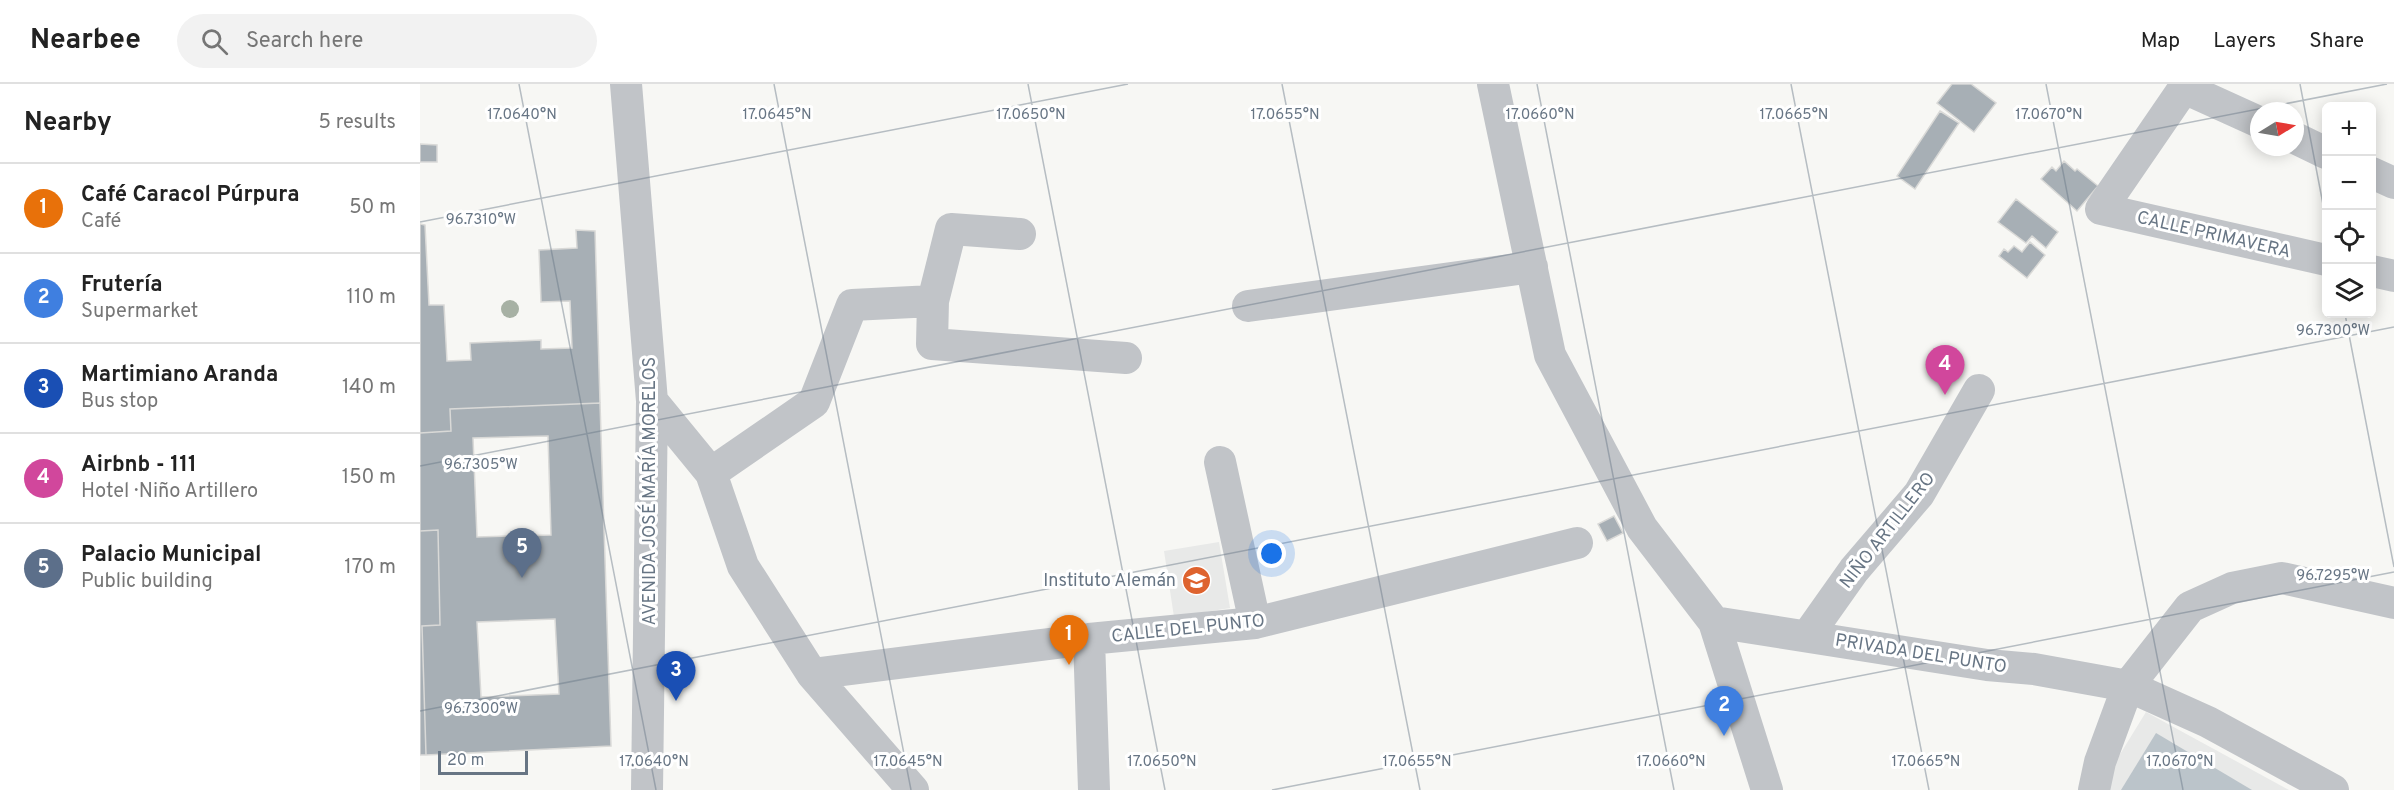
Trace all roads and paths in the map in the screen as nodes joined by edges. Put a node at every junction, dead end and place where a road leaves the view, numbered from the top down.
1 (626, 84) edge
2 (1493, 84) edge
3 (2250, 118) edge
4 (2304, 142) edge
5 (2322, 151) edge
6 (2376, 175) edge
7 (2394, 183) edge
8 (1020, 234) dead end
9 (2322, 259) edge
10 (1532, 267) junction
11 (2376, 272) edge
12 (2394, 276) edge
13 (933, 301) junction
14 (1248, 306) dead end
15 (1126, 358) dead end
16 (1979, 390) dead end
17 (652, 401) junction
18 (1220, 462) dead end
19 (711, 473) junction
20 (1578, 542) dead end
21 (2394, 603) edge
22 (1714, 621) junction
23 (1256, 623) junction
24 (1808, 636) junction
25 (1089, 639) junction
26 (813, 674) junction
27 (2128, 686) junction
28 (647, 790) edge
29 (913, 790) edge
30 (1094, 790) edge
31 (1767, 790) edge
32 (2094, 790) edge
33 (2333, 790) edge

1 - 17 street, AVENIDA JOSÉ MARÍA MORELOS
2 - 10 street
3 - 9 street, CALLE PRIMAVERA
4 - 5 street
6 - 7 street
8 - 13 street
10 - 14 street
10 - 22 street
11 - 12 street
13 - 15 street
13 - 19 street
16 - 24 street, NIÑO ARTILLERO
17 - 19 street
17 - 28 street, AVENIDA JOSÉ MARÍA MORELOS
18 - 23 street
19 - 26 street
20 - 23 street, CALLE DEL PUNTO
21 - 27 street
22 - 24 street, PRIVADA DEL PUNTO
22 - 31 street
23 - 25 street, CALLE DEL PUNTO
24 - 27 street, PRIVADA DEL PUNTO
25 - 26 street, CALLE DEL PUNTO
25 - 30 street
26 - 29 street
27 - 32 street
27 - 33 street, PRIVADA DEL PUNTO

